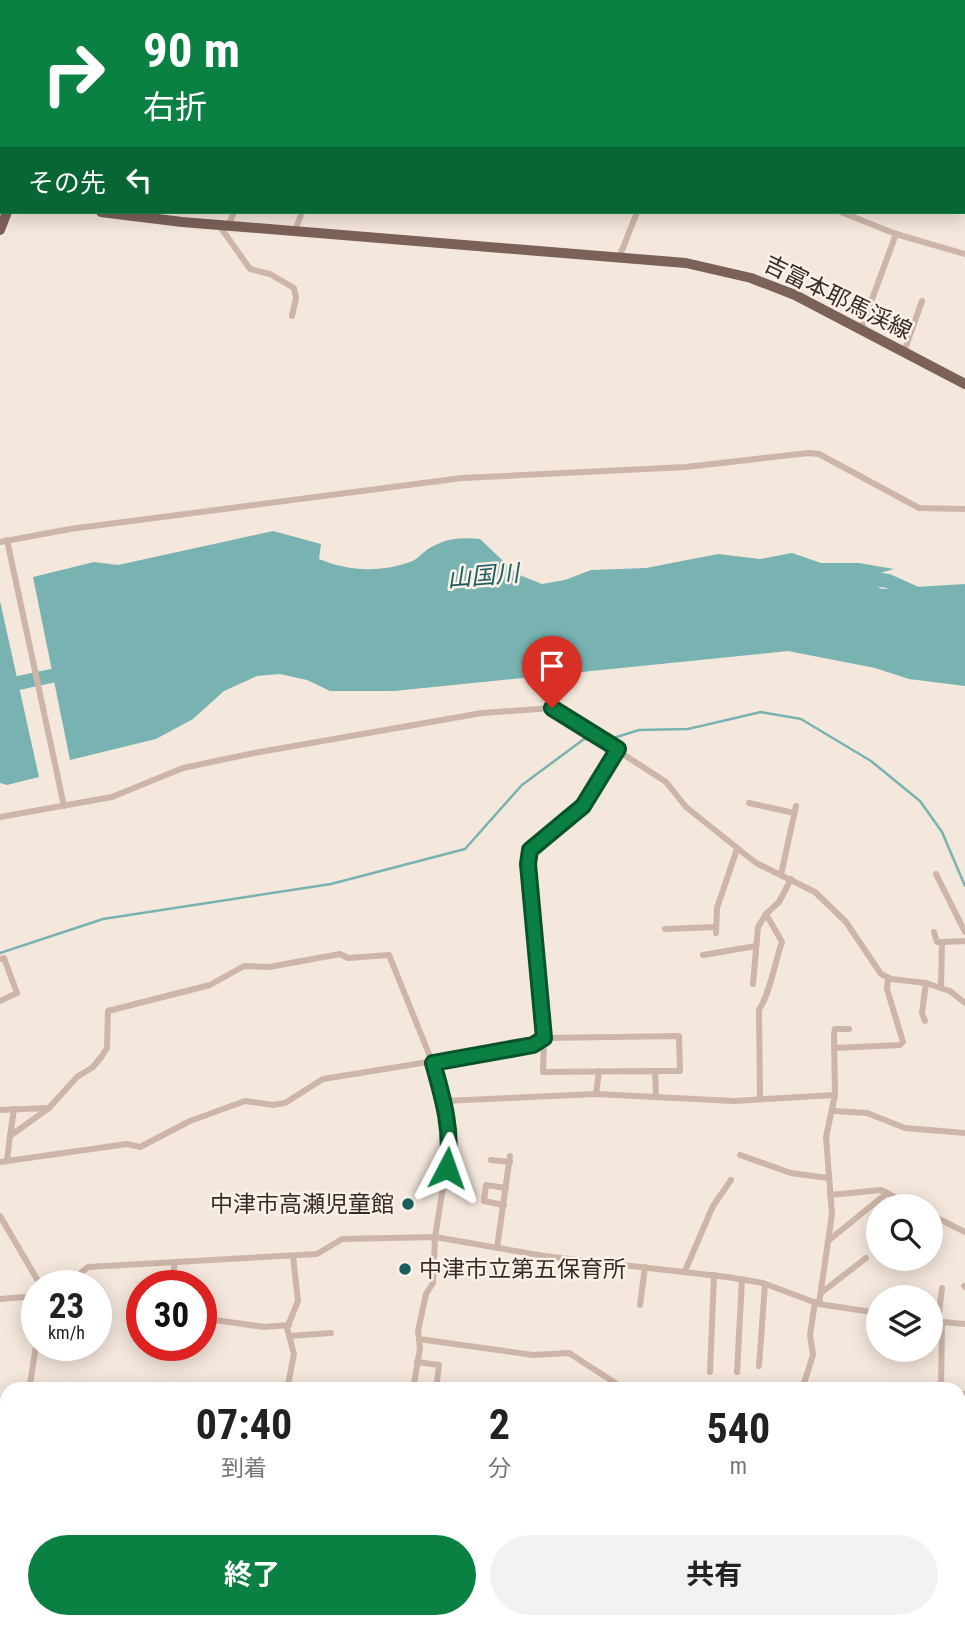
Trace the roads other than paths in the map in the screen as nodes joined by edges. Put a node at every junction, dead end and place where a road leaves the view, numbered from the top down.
1 (125, 214) edge
2 (232, 214) edge
3 (301, 214) edge
4 (636, 214) edge
5 (846, 214) edge
6 (223, 224) junction
7 (295, 230) junction
8 (896, 234) junction
9 (965, 254) edge
10 (619, 258) junction
11 (922, 301) dead end
12 (292, 316) dead end
13 (861, 330) junction
14 (904, 352) junction
15 (965, 384) edge
16 (965, 509) edge
17 (4, 541) edge
18 (618, 749) junction
19 (749, 803) dead end
20 (64, 806) junction
21 (0, 817) edge
22 (737, 849) junction
23 (936, 874) dead end
24 (781, 875) junction
25 (791, 879) junction
26 (766, 914) junction
27 (665, 929) dead end
28 (934, 932) dead end
29 (965, 932) edge
30 (965, 941) edge
31 (942, 942) junction
32 (757, 946) junction
33 (703, 955) dead end
34 (0, 959) edge
35 (888, 978) junction
36 (926, 983) junction
37 (753, 984) dead end
38 (941, 988) junction
39 (0, 1000) edge
40 (965, 1003) edge
41 (925, 1021) dead end
42 (849, 1029) dead end
43 (544, 1038) junction
44 (834, 1048) junction
45 (433, 1063) junction
46 (599, 1071) junction
47 (655, 1071) junction
48 (596, 1094) junction
49 (835, 1096) junction
50 (656, 1097) junction
51 (760, 1098) junction
52 (444, 1101) junction
53 (14, 1108) junction
54 (49, 1108) junction
55 (0, 1110) edge
56 (834, 1111) junction
57 (965, 1133) edge
58 (10, 1136) junction
59 (740, 1155) dead end
60 (491, 1160) dead end
61 (4, 1161) edge
62 (828, 1178) junction
63 (731, 1180) dead end
64 (506, 1188) junction
65 (887, 1193) joint
66 (830, 1195) junction
67 (504, 1205) junction
68 (0, 1216) edge
69 (943, 1221) edge
70 (965, 1232) edge
71 (435, 1237) junction
72 (828, 1241) junction
73 (497, 1248) junction
74 (293, 1256) junction
75 (866, 1258) dead end
76 (175, 1262) junction
77 (645, 1267) junction
78 (32, 1270) edge
79 (85, 1270) edge
80 (174, 1270) edge
81 (685, 1271) junction
82 (714, 1275) junction
83 (741, 1279) junction
84 (765, 1284) junction
85 (821, 1293) junction
86 (21, 1297) edge
87 (0, 1299) edge
88 (817, 1303) junction
89 (640, 1305) dead end
90 (866, 1311) edge
91 (217, 1320) edge
92 (943, 1322) edge
93 (965, 1324) edge
94 (289, 1325) junction
95 (331, 1333) dead end
96 (290, 1336) junction
97 (419, 1339) junction
98 (34, 1361) edge
99 (417, 1362) junction
100 (939, 1362) edge
101 (759, 1366) dead end
102 (710, 1372) dead end
103 (737, 1372) dead end
104 (30, 1382) edge
105 (289, 1382) edge
106 (414, 1382) edge
107 (437, 1382) edge
108 (614, 1382) edge
109 (805, 1382) edge
110 (941, 1382) edge

1 - 6 main road, 吉富本耶馬渓線
2 - 6 street
3 - 7 street
4 - 10 street
5 - 8 street
6 - 7 main road, 吉富本耶馬渓線
6 - 12 street
7 - 10 main road, 吉富本耶馬渓線
8 - 9 street
8 - 13 street
10 - 13 main road, 吉富本耶馬渓線
11 - 14 street
13 - 14 main road, 吉富本耶馬渓線
14 - 15 main road, 吉富本耶馬渓線
16 - 17 street
17 - 20 street
18 - 20 street
18 - 22 street
18 - 43 street
19 - 24 street
20 - 21 street
22 - 24 street
22 - 27 street
23 - 29 street
24 - 25 street
25 - 26 street
25 - 35 street
26 - 32 street
26 - 51 street
28 - 31 street
30 - 31 street
31 - 38 street
32 - 33 street
32 - 37 street
34 - 39 street
35 - 36 street
35 - 44 street
36 - 38 street
36 - 41 street
38 - 40 street
42 - 44 street
43 - 45 street
43 - 46 street
43 - 47 street
44 - 49 street
45 - 52 street
45 - 54 street
45 - 61 street
46 - 47 street
46 - 48 street
47 - 50 street
48 - 50 street
48 - 52 street
49 - 51 street
49 - 56 street
50 - 51 street
52 - 71 street
53 - 54 street
53 - 55 street
53 - 58 street
54 - 58 street
56 - 57 street
56 - 62 street
58 - 61 street
59 - 62 street
60 - 64 street
62 - 66 street
63 - 81 street
64 - 67 street
64 - 67 street
65 - 66 street
65 - 72 street
66 - 72 street
67 - 73 street
68 - 78 street
69 - 70 street
71 - 73 street
71 - 74 street
71 - 97 street
72 - 85 street
73 - 77 street
74 - 76 street
74 - 94 street
75 - 85 street
76 - 79 street
76 - 80 street
77 - 81 street
77 - 89 street
81 - 82 street
82 - 83 street
82 - 102 street
83 - 84 street
83 - 103 street
84 - 88 street
84 - 101 street
85 - 88 street
86 - 87 street
88 - 90 street
88 - 109 street
91 - 94 street
92 - 93 street
94 - 96 street
95 - 96 street
96 - 105 street
97 - 99 street
97 - 108 street
98 - 104 street
99 - 106 street
99 - 107 street
100 - 110 street

